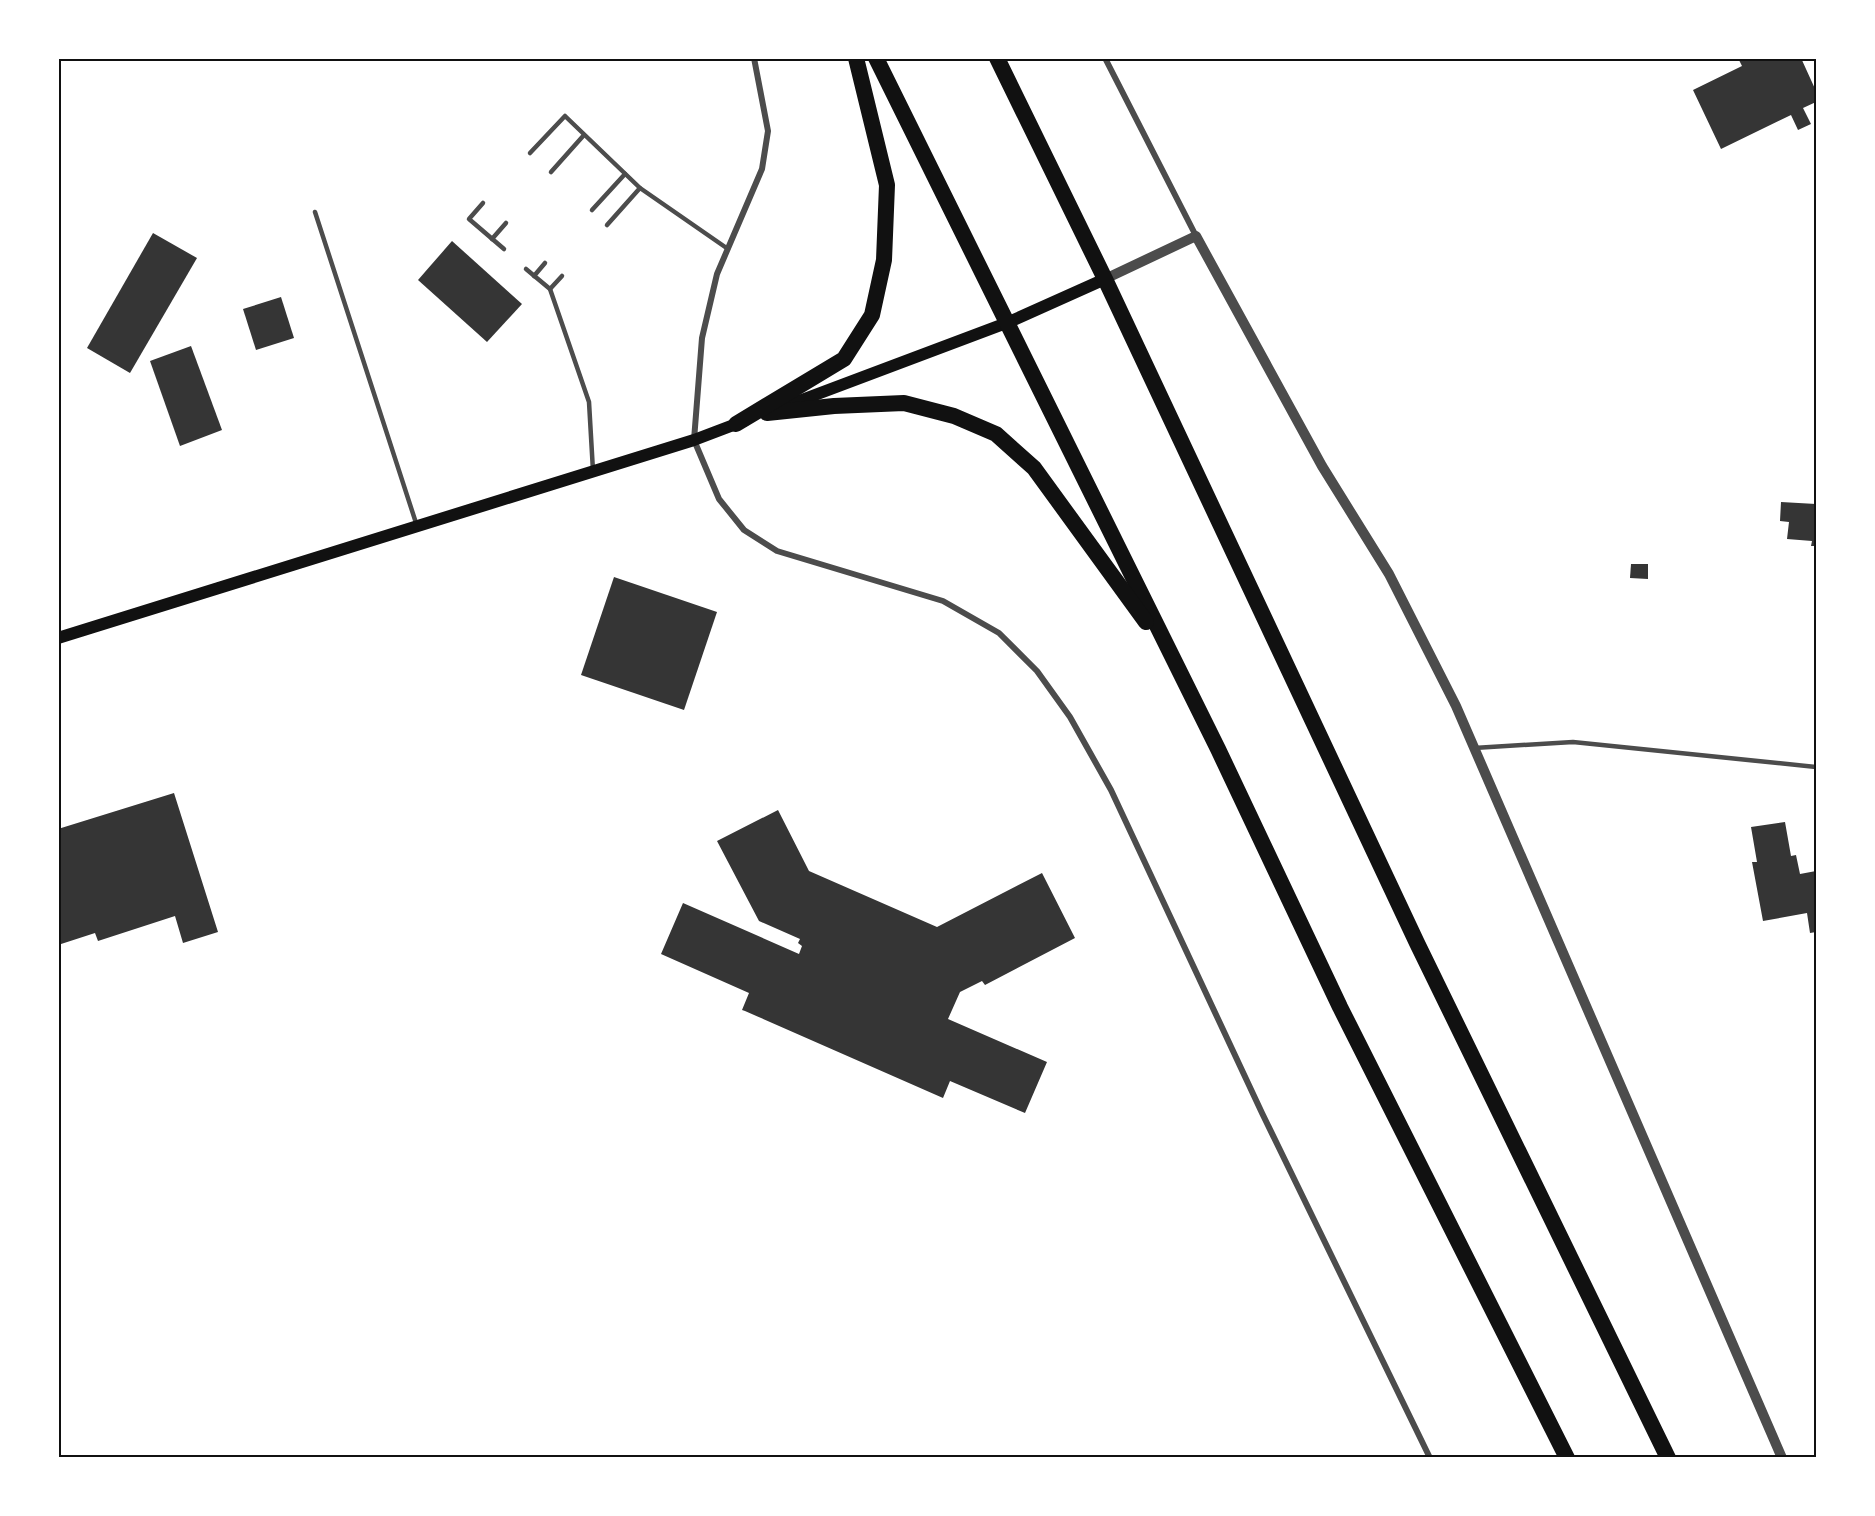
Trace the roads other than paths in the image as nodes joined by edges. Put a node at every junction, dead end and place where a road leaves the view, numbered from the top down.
1 (754, 58) edge
2 (856, 58) edge
3 (876, 58) edge
4 (997, 58) edge
5 (1105, 58) edge
6 (584, 135) junction
7 (530, 153) dead end
8 (551, 172) dead end
9 (625, 174) junction
10 (640, 188) junction
11 (483, 203) dead end
12 (592, 210) dead end
13 (315, 212) dead end
14 (506, 222) dead end
15 (607, 225) dead end
16 (1196, 236) junction
17 (492, 239) junction
18 (504, 249) dead end
19 (728, 249) junction
20 (545, 263) dead end
21 (526, 269) dead end
22 (534, 276) junction
23 (561, 276) dead end
24 (1105, 279) junction
25 (550, 289) junction
26 (1009, 322) junction
27 (767, 413) junction
28 (736, 424) junction
29 (694, 440) junction
30 (593, 471) junction
31 (417, 526) junction
32 (58, 638) edge
33 (1172, 658) junction
34 (1474, 748) junction
35 (1816, 767) edge
36 (1430, 1458) edge
37 (1568, 1458) edge
38 (1668, 1458) edge
39 (1782, 1458) edge

1 - 19 street
2 - 28 highway
3 - 26 highway
4 - 24 highway
5 - 16 street
6 - 7 lane
6 - 8 lane
6 - 9 lane
9 - 10 lane
9 - 12 lane
10 - 15 lane
10 - 19 lane
11 - 17 lane
13 - 31 lane
14 - 17 lane
16 - 24 street
16 - 34 street
17 - 18 lane
19 - 29 street
20 - 22 lane
21 - 22 lane
22 - 25 lane
23 - 25 lane
24 - 26 main road
24 - 38 highway
25 - 30 lane
26 - 27 main road
26 - 33 highway
27 - 28 main road
27 - 33 highway
28 - 29 main road
29 - 30 main road
29 - 36 street
30 - 31 main road
31 - 32 main road
33 - 37 highway
34 - 35 lane
34 - 39 street

